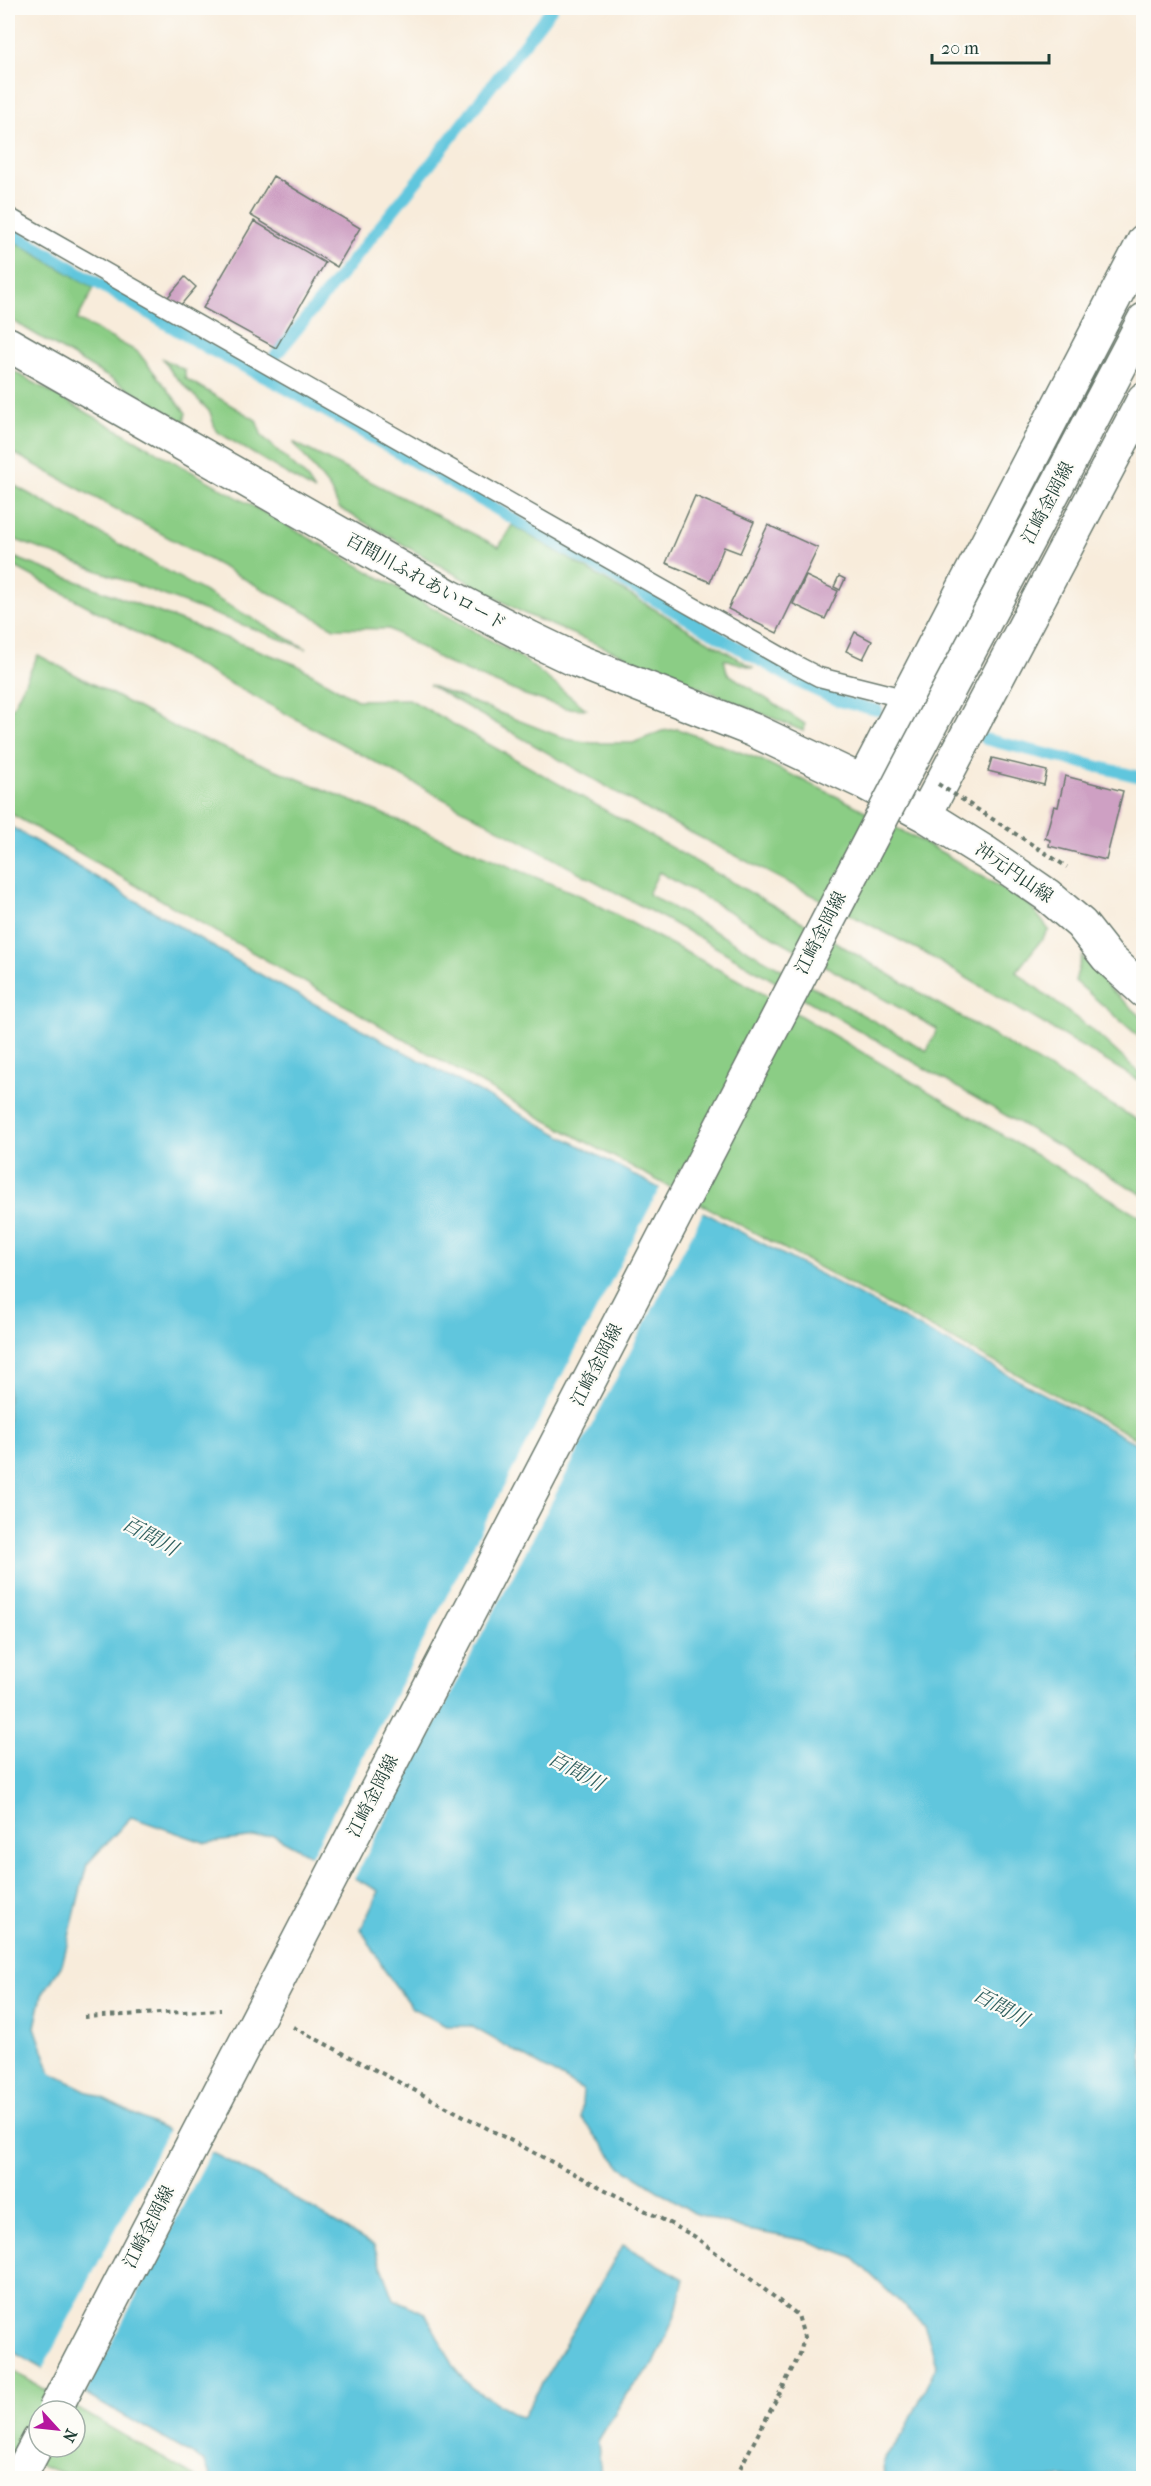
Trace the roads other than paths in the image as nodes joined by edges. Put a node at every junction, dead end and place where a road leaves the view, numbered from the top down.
1 (8, 217) edge
2 (1143, 241) edge
3 (1143, 320) edge
4 (8, 344) edge
5 (1143, 399) edge
6 (907, 699) junction
7 (864, 782) junction
8 (925, 815) junction
9 (1143, 991) edge
10 (60, 2399) edge
11 (29, 2459) edge
12 (19, 2478) edge

1 - 6 lane
2 - 6 main road
3 - 10 main road, 江崎金岡線, bridge
4 - 7 main road, 百間川ふれあいロード
5 - 8 main road
6 - 7 main road
7 - 8 main road, 沖元円山線
8 - 9 main road, 沖元円山線
11 - 12 main road

